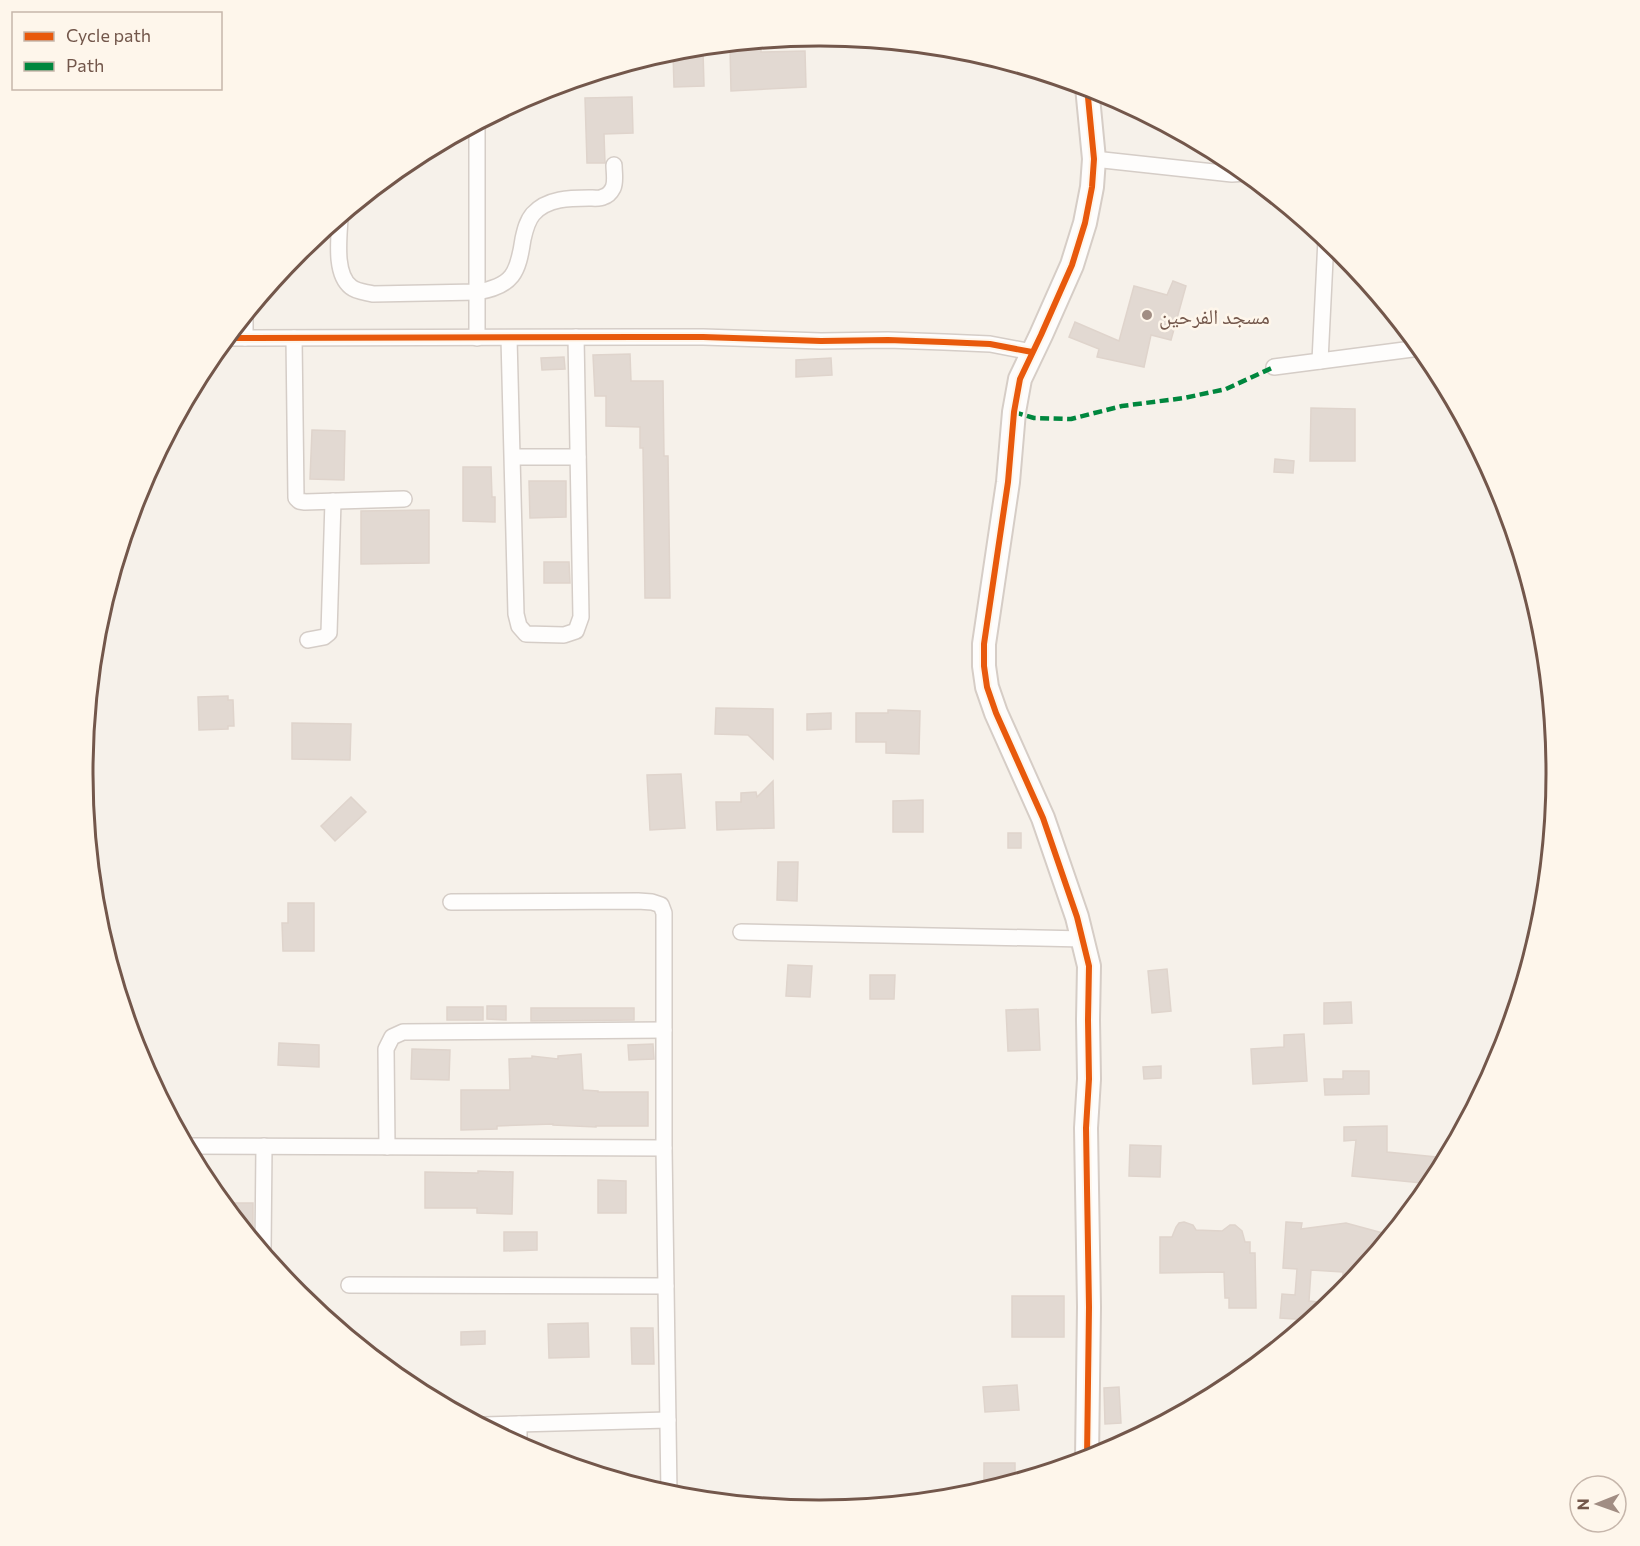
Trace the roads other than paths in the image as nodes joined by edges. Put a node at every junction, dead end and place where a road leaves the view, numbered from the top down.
1 (1088, 98) edge
2 (477, 133) edge
3 (1094, 159) junction
4 (614, 165) dead end
5 (1231, 174) edge
6 (338, 230) edge
7 (1325, 251) edge
8 (477, 292) junction
9 (245, 330) edge
10 (576, 337) junction
11 (239, 338) edge
12 (245, 338) junction
13 (294, 338) junction
14 (477, 338) junction
15 (509, 338) junction
16 (1410, 349) edge
17 (1032, 352) junction
18 (1320, 361) junction
19 (1274, 367) dead end
20 (513, 457) junction
21 (578, 457) junction
22 (404, 499) dead end
23 (333, 501) junction
24 (308, 640) dead end
25 (451, 902) dead end
26 (741, 932) dead end
27 (1084, 939) junction
28 (664, 1030) junction
29 (197, 1146) edge
30 (264, 1146) junction
31 (387, 1147) junction
32 (664, 1148) junction
33 (263, 1239) edge
34 (349, 1286) dead end
35 (666, 1286) junction
36 (668, 1420) junction
37 (519, 1424) junction
38 (498, 1425) edge
39 (519, 1434) edge
40 (1087, 1448) edge
41 (669, 1484) edge

1 - 3 street
2 - 8 street
3 - 5 street
3 - 17 street
4 - 8 street
6 - 8 street
7 - 18 street
8 - 14 street
9 - 12 street
10 - 15 street
10 - 17 street
10 - 21 street
11 - 12 street
12 - 13 street
13 - 14 street
13 - 23 street
14 - 15 street
15 - 20 street
16 - 18 street
17 - 27 street
18 - 19 street
20 - 21 street
20 - 21 street
22 - 23 street
23 - 24 street
25 - 28 street
26 - 27 street
27 - 40 street
28 - 31 street
28 - 32 street
29 - 30 street
30 - 31 street
30 - 33 street
31 - 32 street
32 - 35 street
34 - 35 street
35 - 36 street
36 - 37 street
36 - 41 street
37 - 38 street
37 - 39 street

